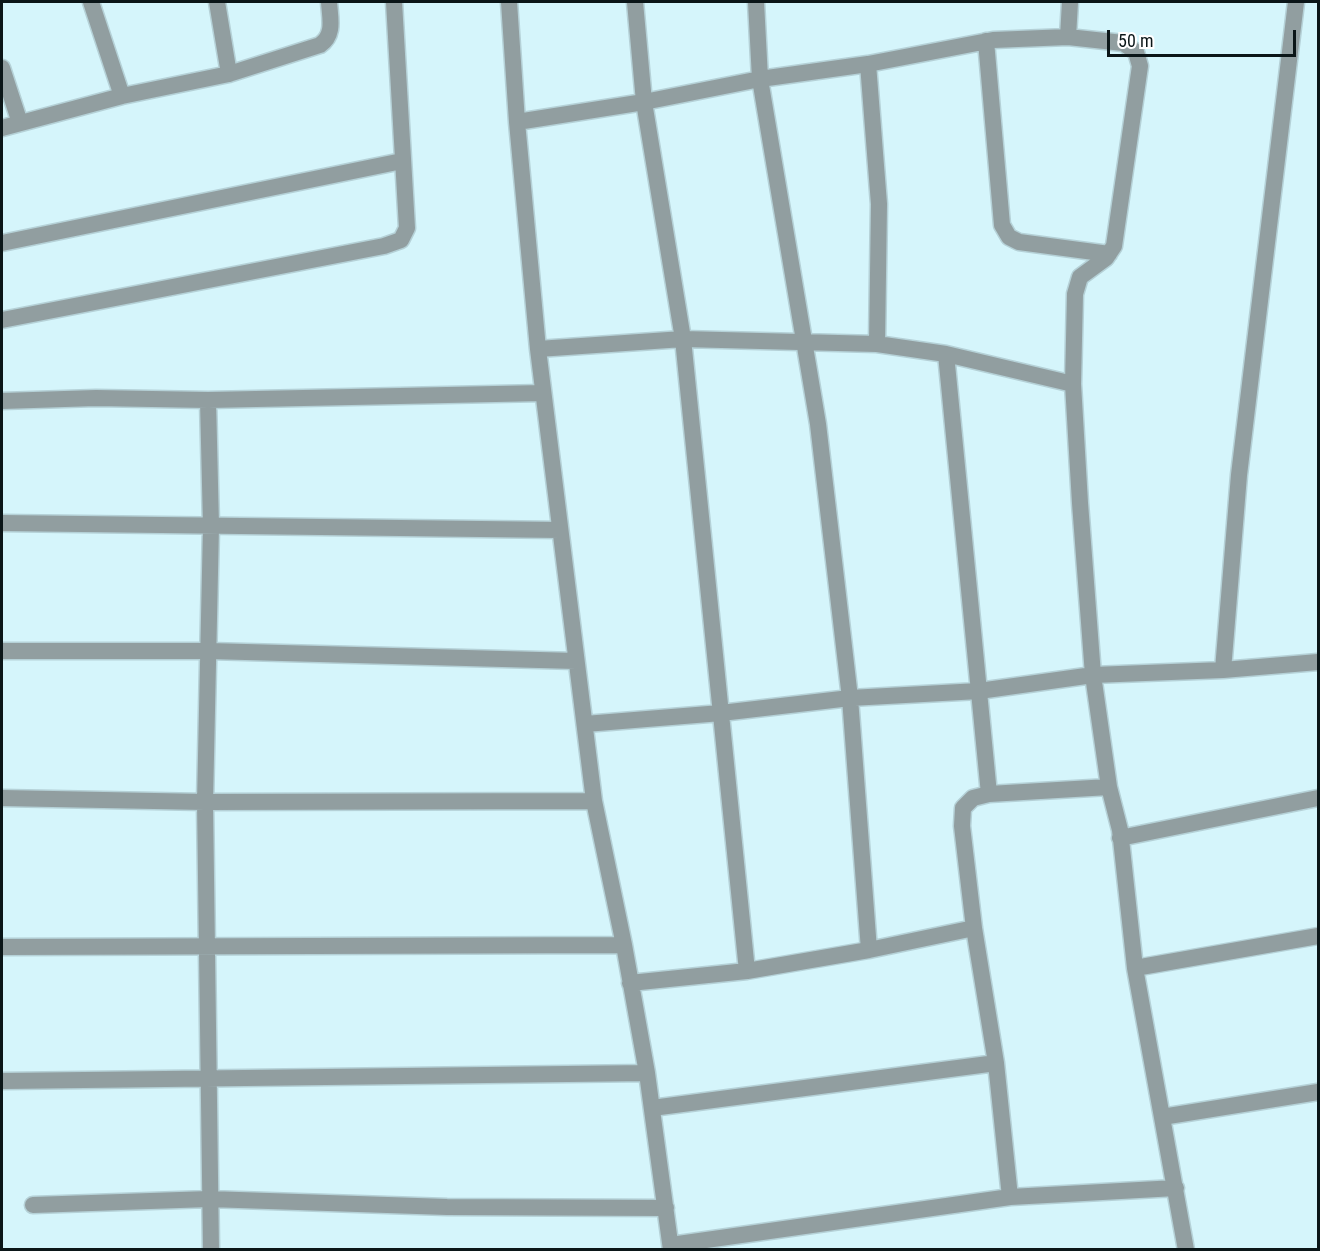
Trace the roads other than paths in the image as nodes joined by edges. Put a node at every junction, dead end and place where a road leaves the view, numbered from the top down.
1 (91, 2) edge
2 (218, 2) edge
3 (329, 2) edge
4 (394, 2) edge
5 (509, 2) edge
6 (635, 2) edge
7 (756, 2) edge
8 (1070, 2) edge
9 (1296, 2) edge
10 (1068, 37) junction
11 (986, 41) junction
12 (868, 64) junction
13 (2, 68) edge
14 (229, 74) junction
15 (760, 79) junction
16 (122, 96) junction
17 (644, 102) junction
18 (517, 122) junction
19 (20, 123) junction
20 (2, 128) edge
21 (402, 160) junction
22 (2, 243) edge
23 (1109, 254) junction
24 (2, 320) edge
25 (683, 339) junction
26 (803, 342) junction
27 (877, 344) junction
28 (538, 349) junction
29 (946, 354) junction
30 (1073, 384) junction
31 (543, 393) junction
32 (208, 400) junction
33 (2, 401) edge
34 (2, 523) edge
35 (211, 526) junction
36 (560, 530) junction
37 (2, 651) edge
38 (209, 651) junction
39 (576, 661) junction
40 (1318, 662) edge
41 (1223, 670) junction
42 (1093, 675) junction
43 (979, 691) junction
44 (850, 698) junction
45 (721, 713) junction
46 (585, 724) junction
47 (1109, 787) junction
48 (989, 794) junction
49 (2, 798) edge
50 (1318, 798) edge
51 (594, 801) junction
52 (205, 802) junction
53 (1120, 838) junction
54 (974, 928) junction
55 (1318, 936) edge
56 (624, 945) junction
57 (2, 947) edge
58 (208, 948) junction
59 (868, 950) junction
60 (1135, 968) junction
61 (747, 971) junction
62 (630, 983) junction
63 (996, 1063) junction
64 (648, 1073) junction
65 (208, 1077) junction
66 (4, 1081) dead end
67 (1318, 1092) edge
68 (652, 1108) junction
69 (1162, 1117) junction
70 (1176, 1188) junction
71 (1010, 1197) junction
72 (209, 1199) junction
73 (33, 1205) dead end
74 (666, 1208) junction
75 (671, 1247) edge
76 (211, 1250) edge
77 (1185, 1250) edge

1 - 16 street
2 - 14 street
3 - 14 street
4 - 21 street
5 - 18 street
6 - 17 street
7 - 15 street
8 - 10 street
9 - 41 street
10 - 11 street
10 - 23 street
11 - 12 street
11 - 23 street
12 - 15 street
12 - 27 street
13 - 19 street
14 - 16 street
15 - 17 street
15 - 26 street
16 - 19 street
17 - 18 street
17 - 25 street
18 - 28 street
19 - 20 street
21 - 22 street
21 - 24 street
23 - 30 street
25 - 26 street
25 - 28 street
25 - 45 street
26 - 27 street
26 - 44 street
27 - 29 street
28 - 31 street
29 - 30 street
29 - 43 street
30 - 42 street
31 - 32 street
31 - 36 street
32 - 33 street
32 - 35 street
34 - 35 street
35 - 36 street
35 - 38 street
36 - 39 street
37 - 38 street
38 - 39 street
38 - 52 street
39 - 46 street
40 - 41 street
41 - 42 street
42 - 43 street
42 - 47 street
43 - 44 street
43 - 48 street
44 - 45 street
44 - 59 street
45 - 46 street
45 - 61 street
46 - 51 street
47 - 48 street
47 - 53 street
48 - 54 street
49 - 52 street
50 - 53 street
51 - 52 street
51 - 56 street
52 - 58 street
53 - 60 street
54 - 59 street
54 - 63 street
55 - 60 street
56 - 58 street
56 - 62 street
57 - 58 street
58 - 65 street
59 - 61 street
60 - 69 street
61 - 62 street
62 - 64 street
63 - 68 street
63 - 71 street
64 - 65 street
64 - 68 street
65 - 66 street
65 - 72 street
67 - 69 street
68 - 74 street
69 - 70 street
70 - 71 street
70 - 77 street
71 - 75 street
72 - 73 street
72 - 74 street
72 - 76 street
74 - 75 street

